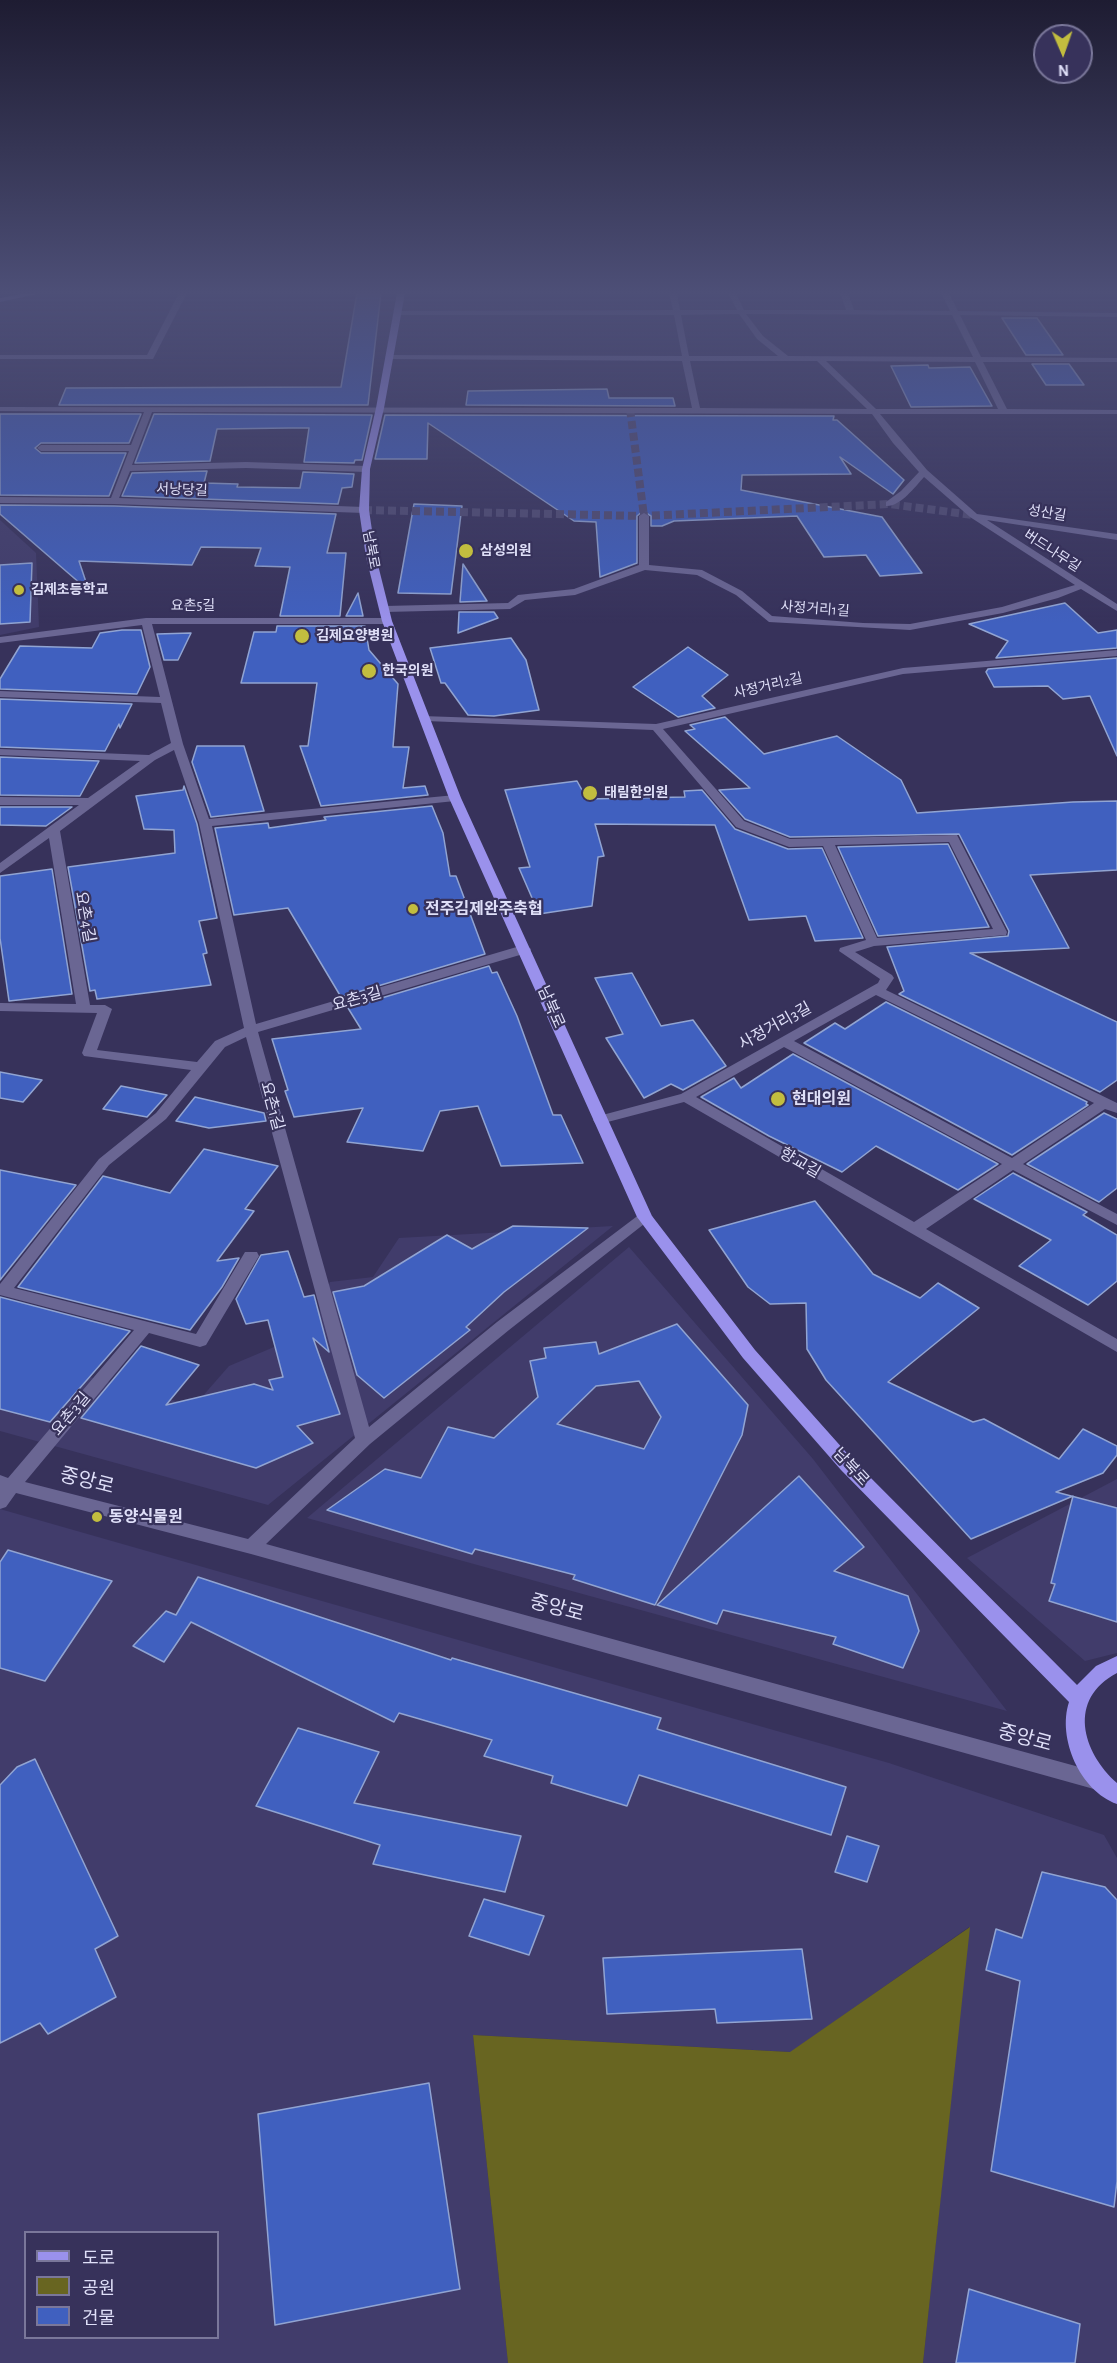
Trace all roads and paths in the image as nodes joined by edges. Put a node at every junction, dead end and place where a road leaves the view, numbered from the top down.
1 (381, 403) edge
2 (694, 403) edge
3 (865, 403) edge
4 (1000, 403) edge
5 (380, 408) junction
6 (0, 409) edge
7 (149, 409) junction
8 (696, 410) junction
9 (1003, 410) junction
10 (873, 411) junction
11 (1117, 412) edge
12 (41, 448) dead end
13 (133, 448) junction
14 (126, 468) junction
15 (366, 469) junction
16 (924, 472) junction
17 (0, 501) edge
18 (114, 501) junction
19 (889, 504) dead end
20 (364, 510) junction
21 (973, 515) junction
22 (644, 516) tunnel mouth
23 (1117, 537) edge
24 (644, 567) junction
25 (1082, 586) junction
26 (1117, 608) edge
27 (386, 615) junction
28 (146, 621) junction
29 (0, 640) edge
30 (1117, 653) edge
31 (0, 694) edge
32 (165, 700) junction
33 (426, 718) junction
34 (656, 727) junction
35 (177, 744) junction
36 (0, 752) edge
37 (151, 758) junction
38 (455, 798) junction
39 (0, 801) edge
40 (90, 802) junction
41 (205, 823) junction
42 (54, 831) junction
43 (827, 842) junction
44 (0, 869) edge
45 (873, 942) junction
46 (525, 949) junction
47 (876, 990) junction
48 (0, 1007) edge
49 (84, 1009) junction
50 (251, 1030) junction
51 (785, 1041) junction
52 (200, 1067) junction
53 (686, 1097) junction
54 (1111, 1106) edge
55 (600, 1120) junction
56 (1013, 1164) junction
57 (645, 1217) junction
58 (1117, 1220) edge
59 (915, 1229) junction
60 (251, 1256) dead end
61 (2, 1290) edge
62 (145, 1327) junction
63 (1117, 1346) edge
64 (364, 1440) junction
65 (6, 1483) edge
66 (0, 1502) edge
67 (251, 1546) junction
68 (1117, 1664) edge
69 (1078, 1698) junction
70 (1101, 1782) junction
71 (1117, 1795) edge

1 - 5 main road, 남북로
2 - 8 street
3 - 10 street, 버드나무길
4 - 9 street
5 - 7 street
5 - 8 street
5 - 15 main road, 남북로
6 - 7 street
7 - 13 street
8 - 10 street
9 - 10 street
9 - 11 street
10 - 16 street, 버드나무길
12 - 13 street
13 - 14 street
14 - 15 street
14 - 18 street
15 - 20 main road, 남북로
16 - 19 street
16 - 21 street, 버드나무길
17 - 18 street, 서낭당길
18 - 20 street, 서낭당길
20 - 27 main road, 남북로
21 - 23 street, 성산길
21 - 25 street, 버드나무길
22 - 24 street
24 - 25 street, 사정거리1길
24 - 27 street, 사정거리1길
25 - 26 street, 버드나무길
27 - 28 street, 요촌5길
27 - 33 main road, 남북로
28 - 29 street, 요촌5길
28 - 32 street, 요촌1길
30 - 34 street, 사정거리2길
31 - 32 street
32 - 35 street, 요촌1길
33 - 34 street, 사정거리2길
33 - 38 main road, 남북로
34 - 43 street
35 - 37 street
35 - 41 street, 요촌1길
36 - 37 street
37 - 40 street
38 - 41 street
38 - 46 main road, 남북로
39 - 40 street
40 - 42 street
41 - 50 street, 요촌1길
42 - 44 street
42 - 49 street, 요촌4길
43 - 45 street
43 - 45 street
45 - 47 street
46 - 50 street, 요촌3길
46 - 55 main road, 남북로
47 - 51 street, 사정거리3길
47 - 54 street
48 - 49 street
49 - 52 street
50 - 52 street, 요촌3길
50 - 64 street, 요촌1길
51 - 53 street, 사정거리3길
51 - 56 street
52 - 61 street, 요촌3길
53 - 55 street, 사정거리3길
53 - 59 street, 향교길
54 - 56 street
55 - 57 main road, 남북로
56 - 58 street
56 - 59 street
57 - 64 street
57 - 69 main road, 남북로
59 - 63 street, 향교길
60 - 62 street, 요촌3길
61 - 62 street, 요촌3길
62 - 65 street, 요촌3길
64 - 67 street
65 - 66 street, 요촌3길
65 - 67 street, 중앙로
67 - 70 street, 중앙로
68 - 69 main road
69 - 70 main road
70 - 71 main road

